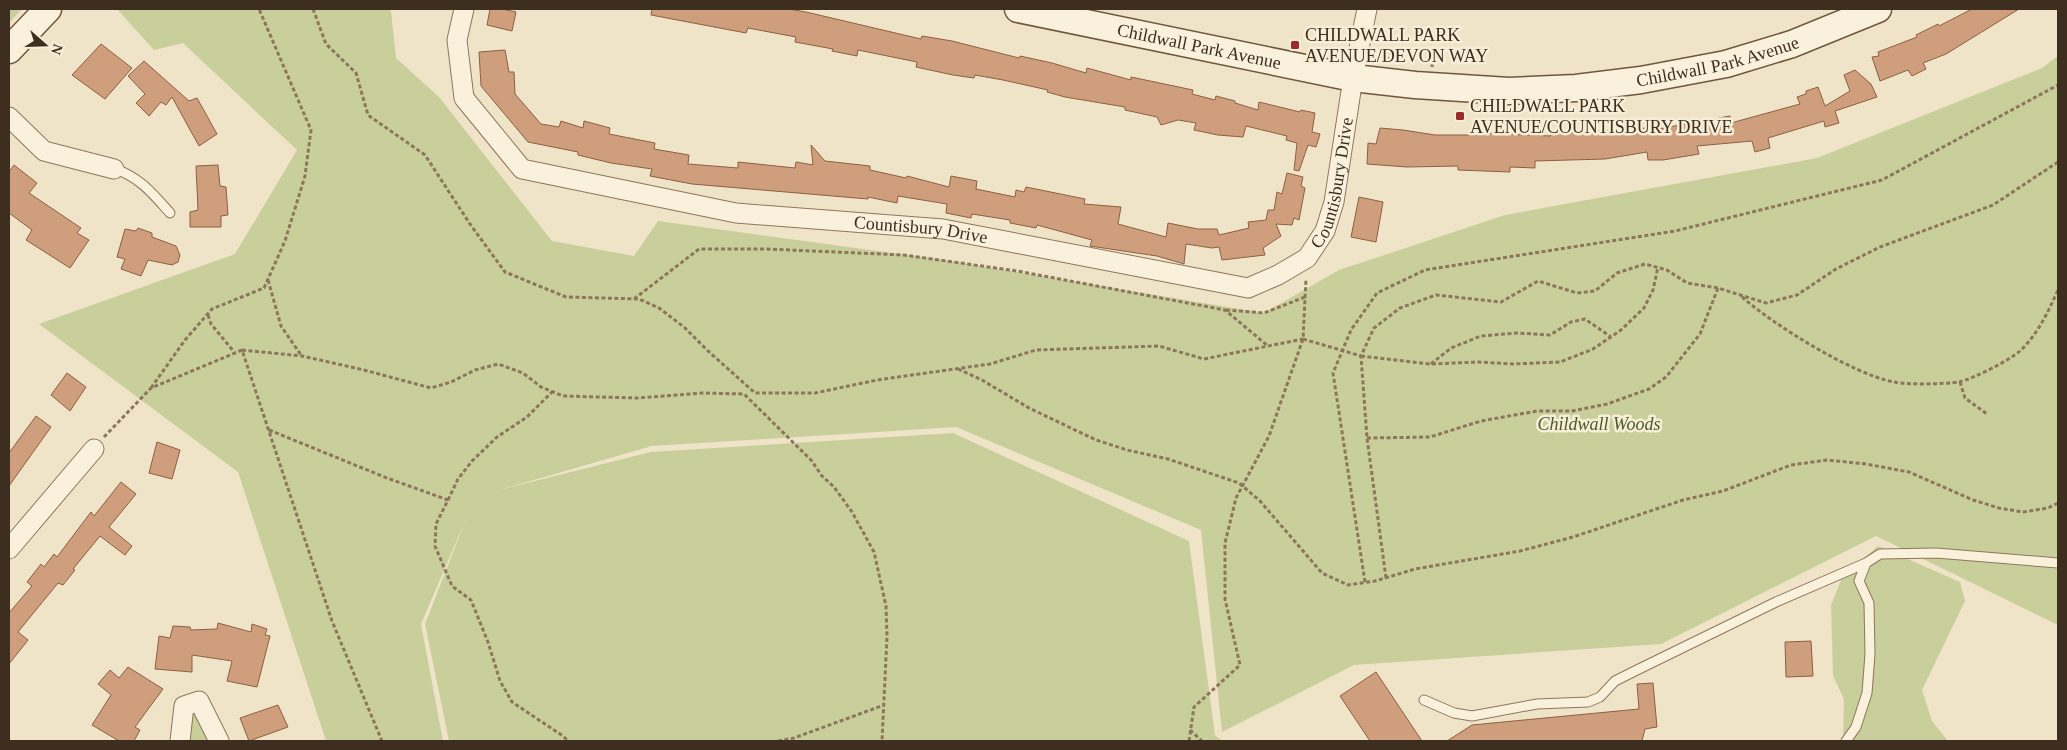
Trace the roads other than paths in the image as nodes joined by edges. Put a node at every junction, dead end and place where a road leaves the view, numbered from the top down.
1 (48, 9) edge
2 (464, 9) edge
3 (1018, 9) edge
4 (1367, 9) edge
5 (1878, 9) edge
6 (9, 50) edge
7 (1353, 78) junction
8 (9, 117) edge
9 (114, 169) joint
10 (170, 213) dead end
11 (94, 449) road end
12 (9, 549) edge
13 (1866, 563) junction
14 (2058, 563) edge
15 (1424, 700) dead end
16 (180, 741) edge
17 (219, 741) edge
18 (1846, 741) edge

1 - 6 street
2 - 7 street, Countisbury Drive
3 - 7 street, Childwall Park Avenue
4 - 7 street, Countisbury Drive
5 - 7 street, Childwall Park Avenue
8 - 9 street
9 - 10 lane
11 - 12 street
13 - 14 lane
13 - 15 lane
13 - 18 lane
16 - 17 street

